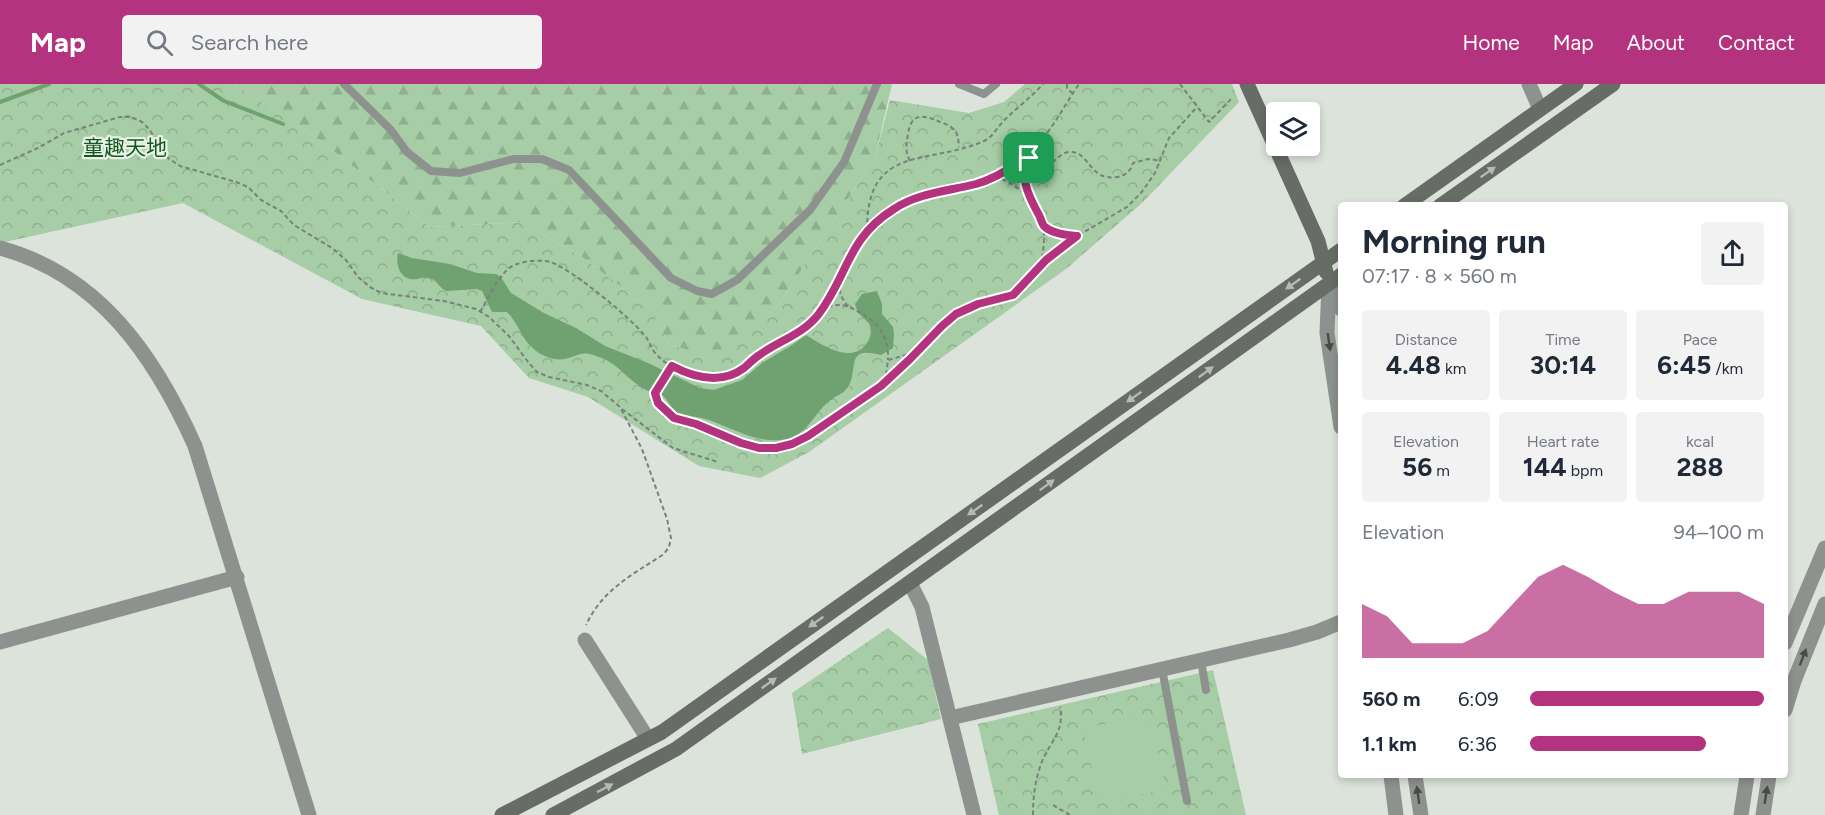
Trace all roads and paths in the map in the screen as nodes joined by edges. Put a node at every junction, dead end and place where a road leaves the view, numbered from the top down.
1 (344, 84) edge
2 (877, 84) edge
3 (959, 84) edge
4 (996, 84) edge
5 (1043, 84) edge
6 (1067, 84) edge
7 (1079, 84) edge
8 (1180, 84) edge
9 (1247, 84) edge
10 (1528, 84) edge
11 (1576, 84) edge
12 (1613, 84) edge
13 (1073, 94) junction
14 (1232, 98) dead end
15 (1197, 107) junction
16 (1540, 110) junction
17 (959, 148) junction
18 (1035, 149) junction
19 (1032, 153) junction
20 (910, 161) junction
21 (0, 165) edge
22 (1159, 165) junction
23 (995, 176) junction
24 (1027, 195) junction
25 (1410, 202) edge
26 (1446, 202) edge
27 (1043, 226) junction
28 (867, 230) junction
29 (1077, 236) junction
30 (0, 248) edge
31 (1338, 252) edge
32 (1324, 262) junction
33 (1041, 265) junction
34 (1335, 280) edge
35 (838, 282) junction
36 (848, 307) junction
37 (821, 310) junction
38 (480, 312) junction
39 (917, 352) junction
40 (888, 360) junction
41 (672, 366) junction
42 (885, 382) junction
43 (620, 407) junction
44 (1338, 407) edge
45 (718, 462) dead end
46 (1825, 548) edge
47 (237, 577) junction
48 (910, 583) junction
49 (1825, 604) edge
50 (1338, 623) edge
51 (1788, 636) edge
52 (585, 640) joint
53 (0, 642) edge
54 (1201, 660) junction
55 (1162, 669) junction
56 (1206, 690) dead end
57 (1057, 693) junction
58 (1788, 700) edge
59 (950, 718) junction
60 (648, 740) junction
61 (1391, 778) edge
62 (1415, 778) edge
63 (1747, 778) edge
64 (1769, 778) edge
65 (1187, 801) dead end
66 (1053, 805) dead end
67 (309, 815) edge
68 (502, 815) edge
69 (553, 815) edge
70 (974, 815) edge
71 (1033, 815) edge
72 (1070, 815) edge
73 (1396, 815) edge
74 (1421, 815) edge
75 (1741, 815) edge
76 (1763, 815) edge

1 - 2 lane
3 - 4 lane
5 - 17 path
6 - 13 path
7 - 13 path
8 - 15 path
9 - 32 main road
10 - 16 street
11 - 16 main road
26 -> 12 main road
13 - 18 path
14 - 15 path
15 - 22 path
16 - 25 main road
17 - 20 path
17 - 20 path
18 - 19 path
18 - 22 path
19 - 23 path
19 - 24 path
20 - 28 path
21 - 38 path
22 - 29 path
23 - 24 path
23 - 28 path
24 - 27 path
27 - 29 path
27 - 33 path
28 - 35 path
29 - 33 path
30 - 47 street
31 - 32 main road
32 - 34 main road
32 -> 60 main road
33 - 39 path
34 -> 44 street
48 -> 34 main road
35 - 36 path
35 - 37 path
36 - 37 path
36 - 40 path
37 - 41 path
38 - 41 path
38 - 43 path
39 - 40 path
39 - 42 path
40 - 42 path
41 - 42 path
43 - 45 path
43 - 52 path
46 - 51 street
47 - 53 street
47 - 67 street
48 - 59 street
69 -> 48 main road
58 -> 49 street
50 - 54 street
52 - 60 street
54 - 55 street
54 - 56 lane
55 - 57 street
55 - 65 lane
57 - 59 street
57 - 71 path
59 - 70 street
60 - 68 main road
61 - 73 street
74 -> 62 street
63 - 75 street
76 -> 64 street
66 - 72 path

